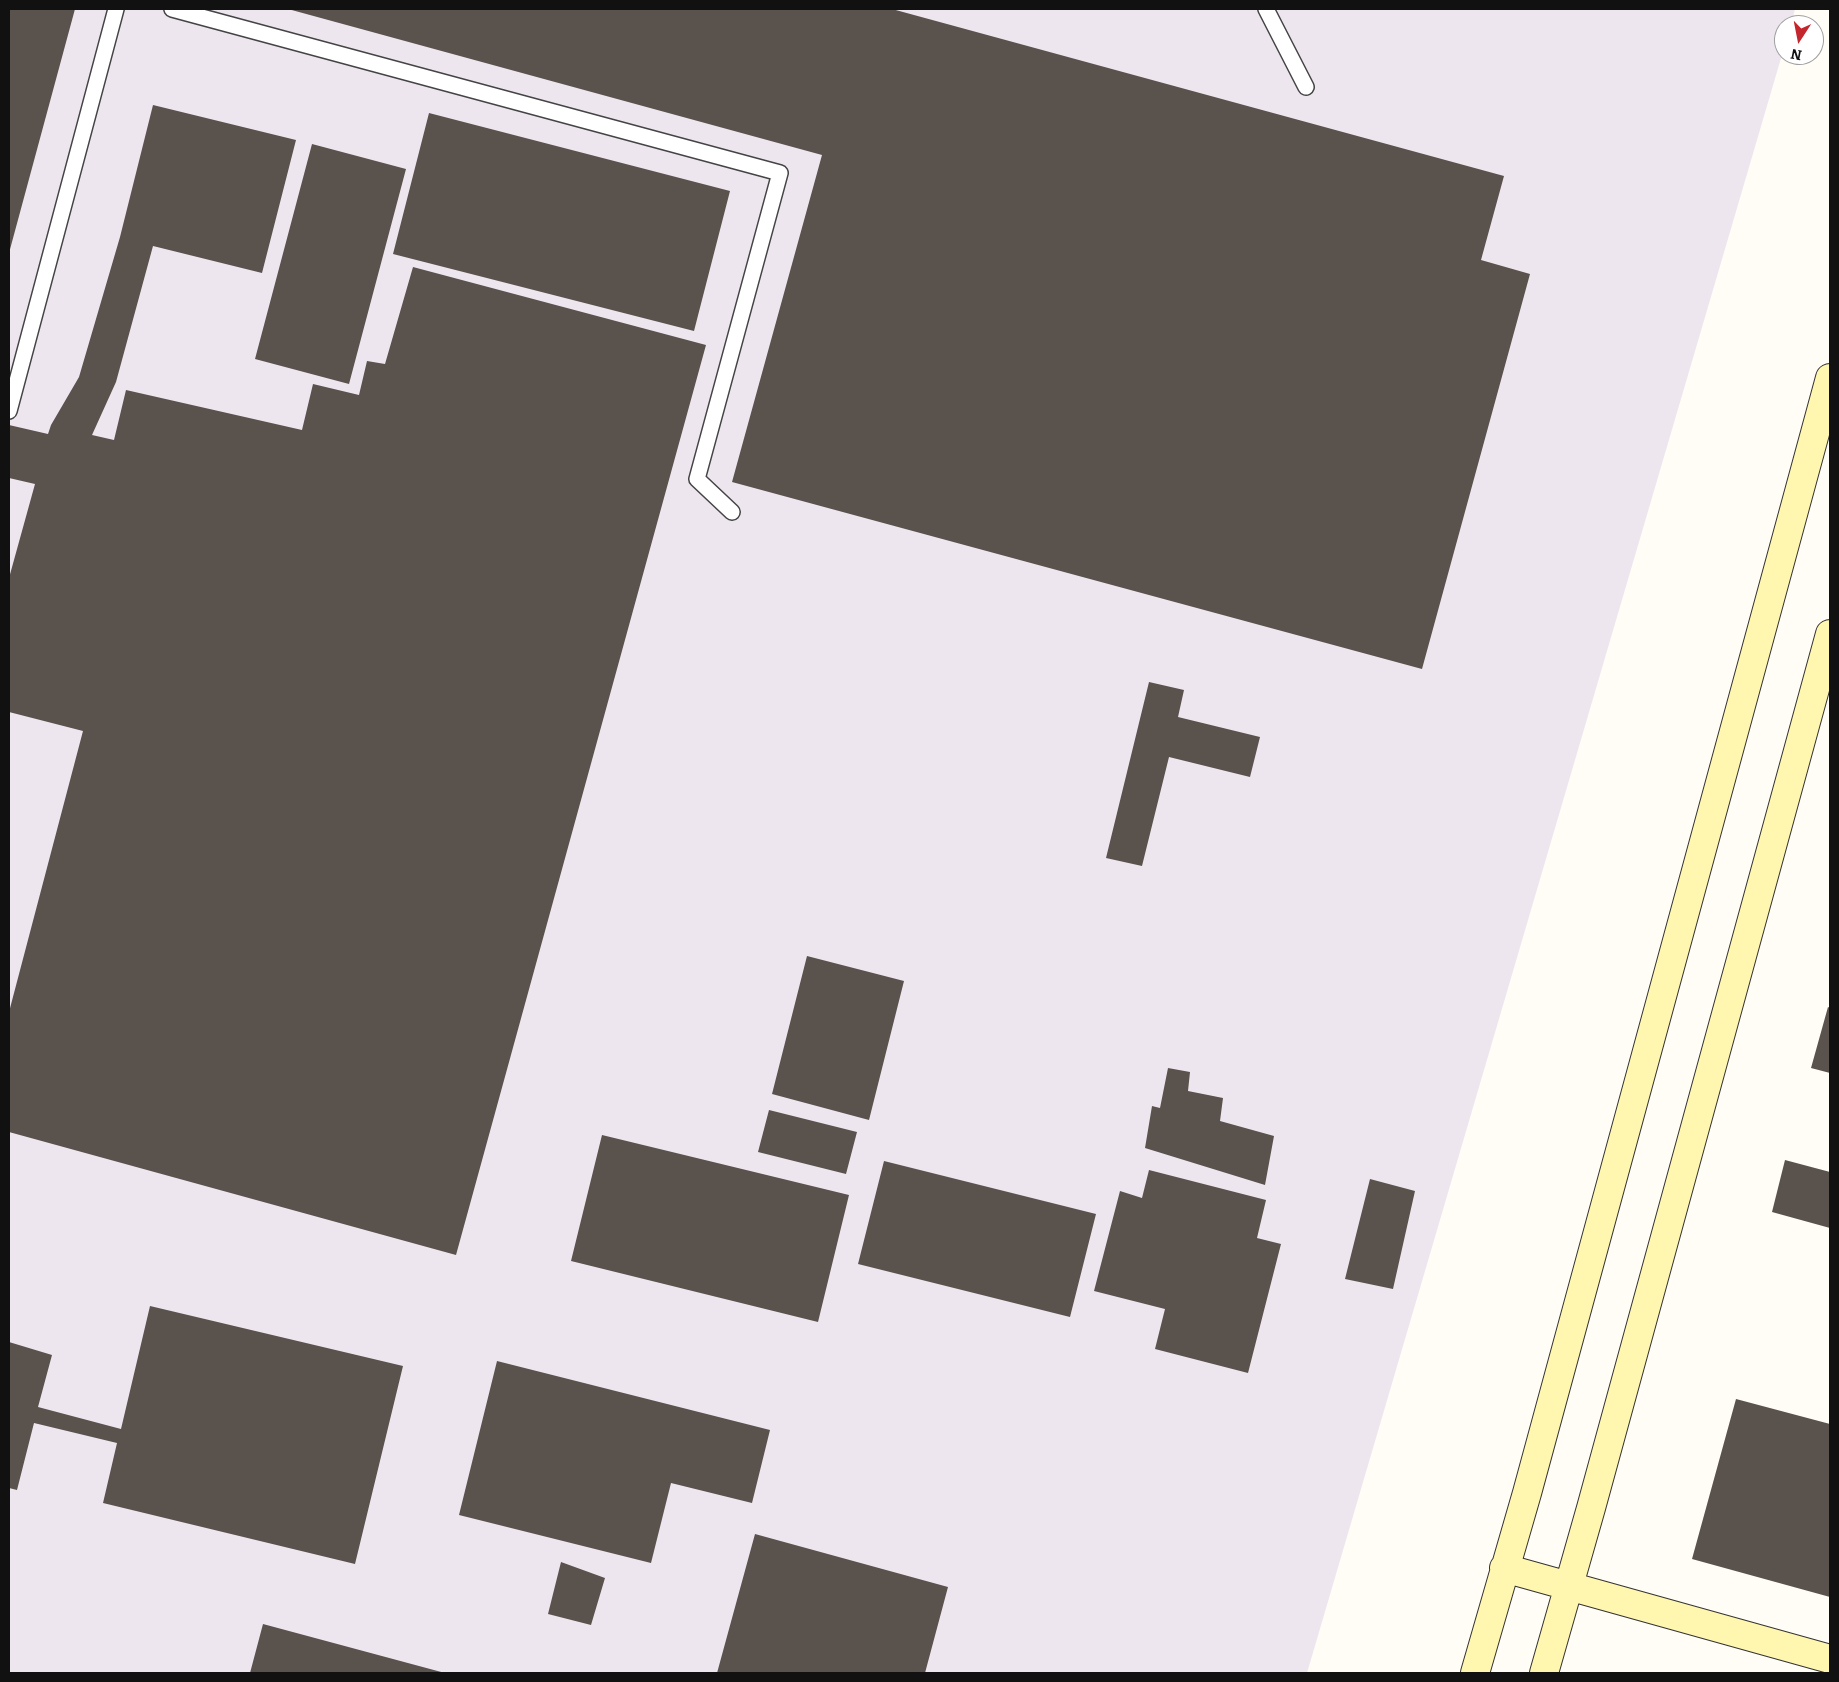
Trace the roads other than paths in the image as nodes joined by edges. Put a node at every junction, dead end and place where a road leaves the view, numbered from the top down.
1 (116, 9) edge
2 (172, 9) edge
3 (1266, 9) edge
4 (1306, 87) dead end
5 (1830, 378) edge
6 (9, 411) edge
7 (732, 512) dead end
8 (1830, 634) edge
9 (1504, 1568) junction
10 (1568, 1587) junction
11 (1830, 1659) edge
12 (1475, 1673) edge
13 (1544, 1673) edge

1 - 6 lane
2 - 7 lane
3 - 4 lane
5 - 9 street
8 - 10 street
9 - 10 street
9 - 12 street
10 - 11 street
10 - 13 street

